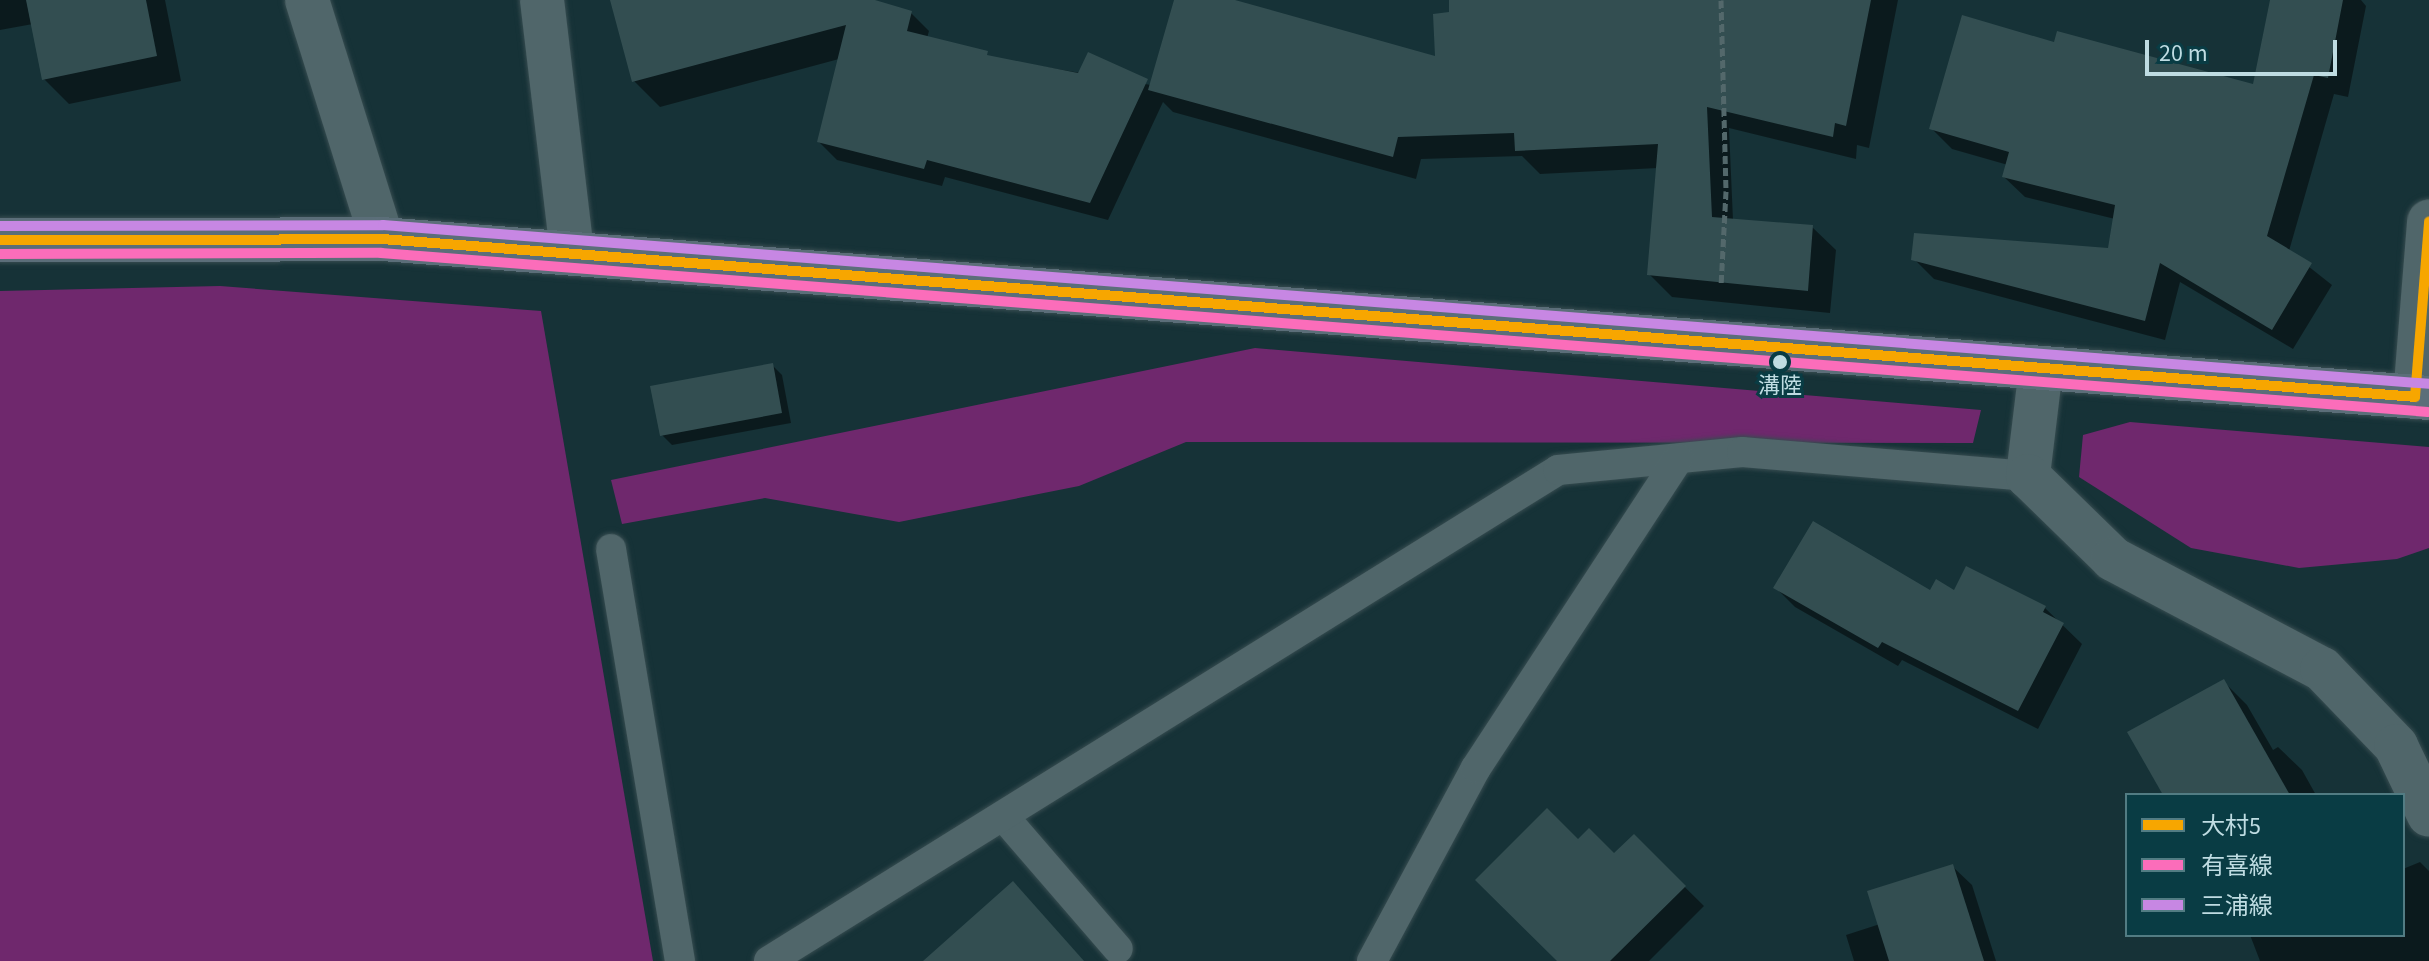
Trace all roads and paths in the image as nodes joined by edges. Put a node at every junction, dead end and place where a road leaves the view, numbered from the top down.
1 (307, 0) edge
2 (542, 0) edge
3 (1721, 0) edge
4 (2429, 222) edge
5 (382, 239) junction
6 (0, 240) edge
7 (572, 253) junction
8 (1719, 343) junction
9 (2041, 368) junction
10 (2422, 398) edge
11 (1678, 459) junction
12 (2028, 476) junction
13 (611, 549) dead end
14 (2429, 815) edge
15 (1004, 817) junction
16 (1118, 949) dead end
17 (680, 961) edge
18 (769, 961) edge
19 (1372, 961) edge

1 - 5 street
2 - 7 street
3 - 8 path
4 - 10 street
5 - 6 main road
5 - 7 main road
7 - 8 main road
8 - 9 main road
9 - 10 main road
9 - 12 street
11 - 12 lane
11 - 15 lane
11 - 19 lane
12 - 14 street
13 - 17 lane
15 - 16 lane
15 - 18 lane

